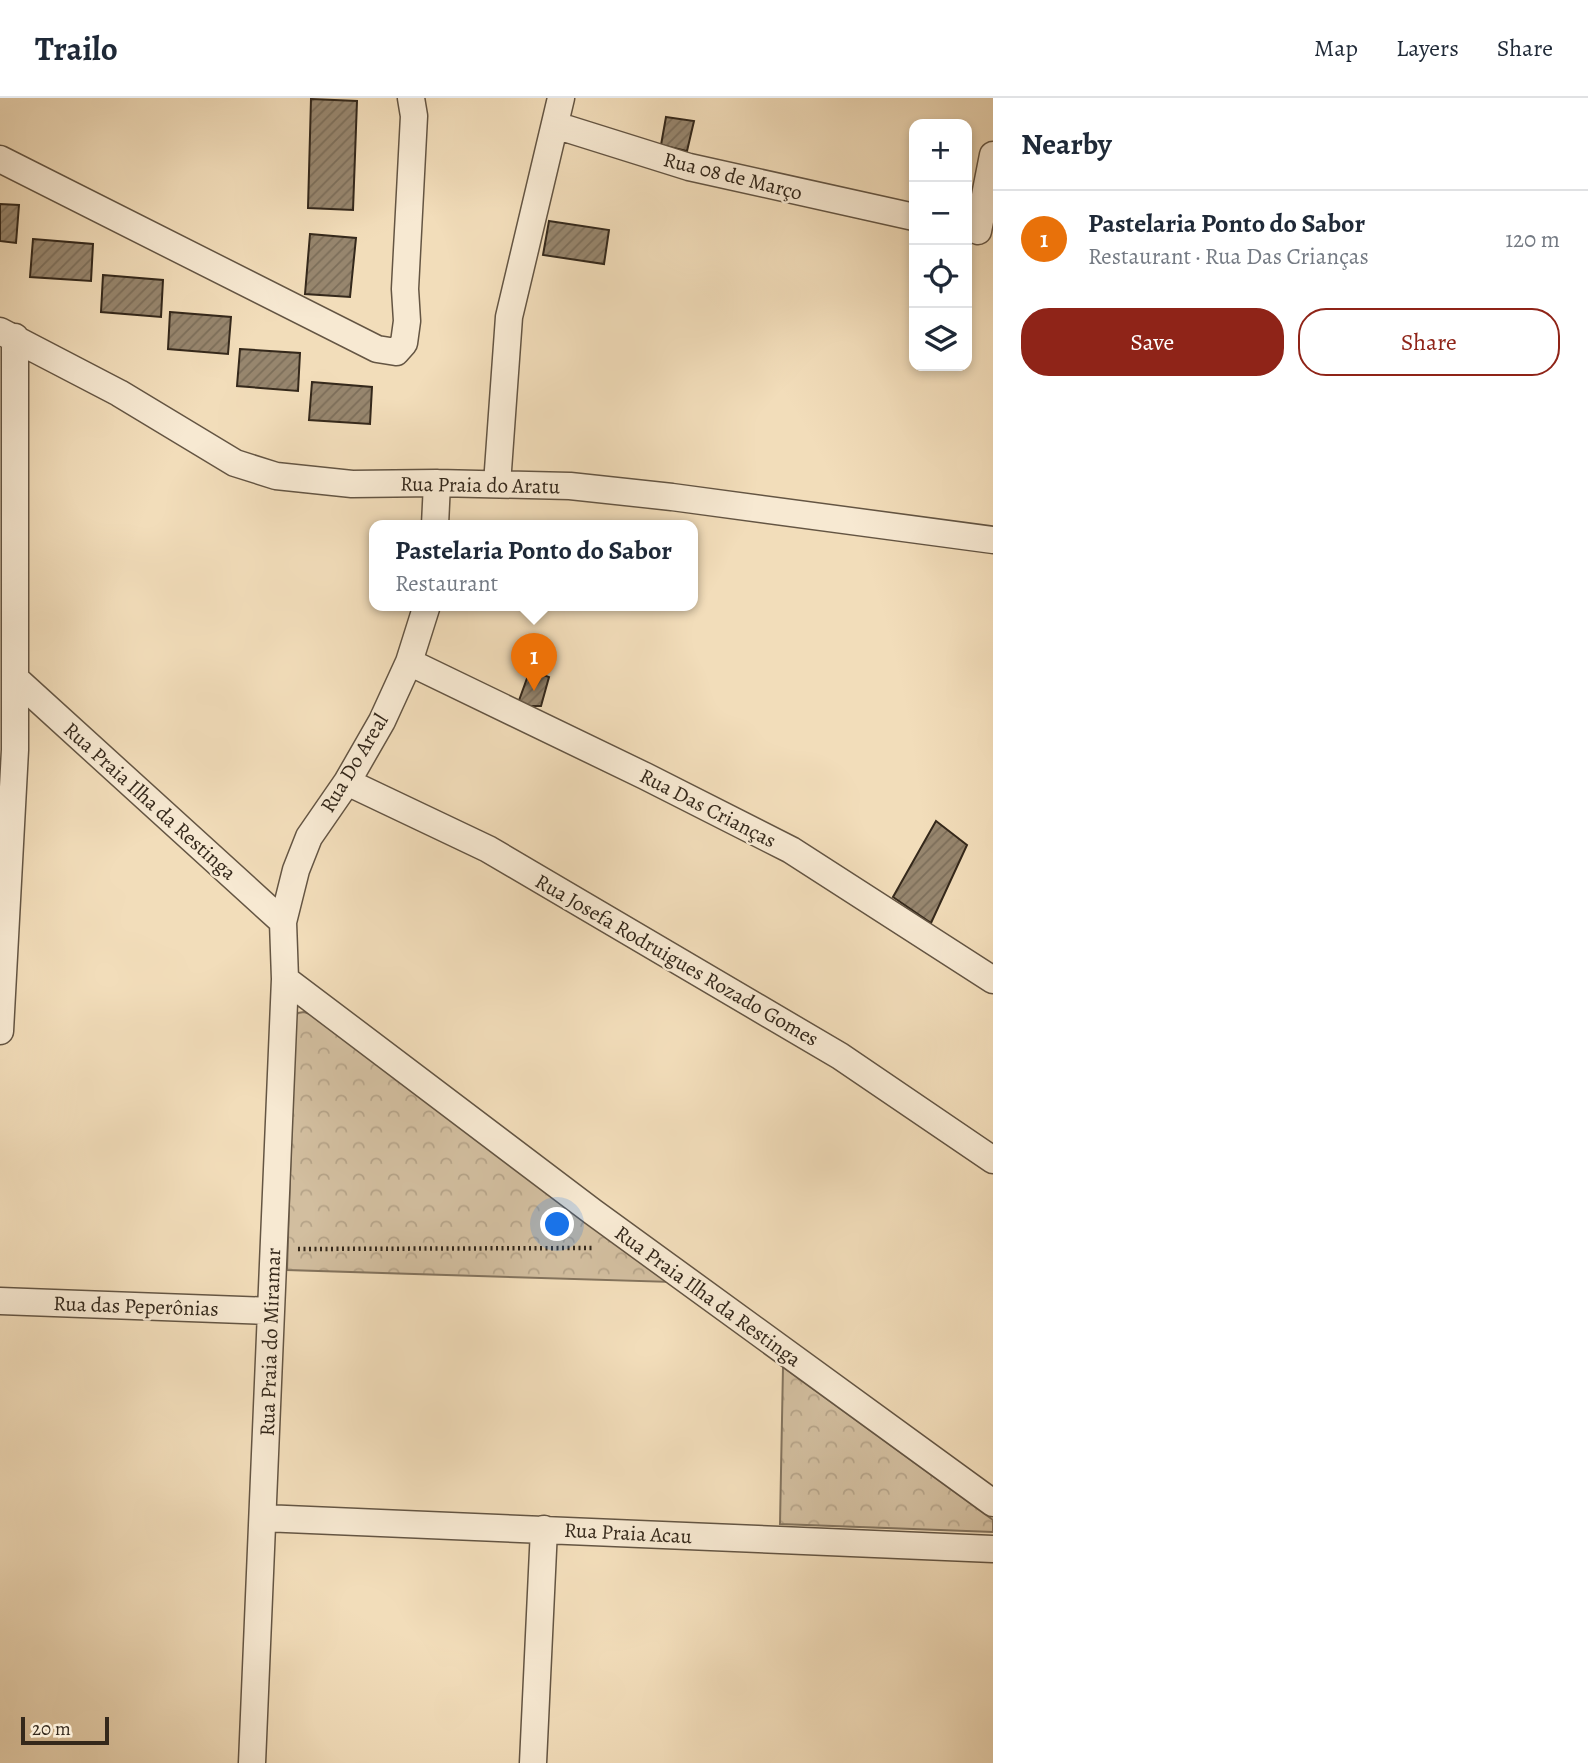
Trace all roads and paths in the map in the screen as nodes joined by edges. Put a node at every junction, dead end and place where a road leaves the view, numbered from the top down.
1 (411, 98) edge
2 (561, 98) edge
3 (555, 125) junction
4 (993, 155) edge
5 (0, 159) edge
6 (909, 216) edge
7 (979, 232) edge
8 (8, 334) edge
9 (437, 483) junction
10 (497, 484) junction
11 (8, 515) edge
12 (435, 520) edge
13 (993, 540) edge
14 (425, 611) edge
15 (409, 662) junction
16 (17, 680) junction
17 (347, 782) junction
18 (283, 922) junction
19 (285, 979) junction
20 (993, 980) edge
21 (0, 1031) edge
22 (993, 1160) edge
23 (643, 1248) junction
24 (273, 1249) junction
25 (0, 1301) edge
26 (271, 1311) junction
27 (993, 1503) edge
28 (263, 1518) junction
29 (544, 1529) junction
30 (993, 1549) edge
31 (252, 1763) edge
32 (533, 1763) edge

1 - 5 street
2 - 3 street
3 - 6 street, Rua 08 de Março
3 - 10 street
4 - 7 street
8 - 9 street, Rua Praia do Aratu
8 - 11 street
9 - 10 street, Rua Praia do Aratu
9 - 12 street
10 - 13 street, Rua Praia do Aratu
11 - 16 street
14 - 15 street, Rua Do Areal
15 - 17 street, Rua Do Areal
15 - 20 street, Rua Das Crianças
16 - 18 street, Rua Praia Ilha da Restinga
16 - 21 street
17 - 18 street, Rua Do Areal
17 - 22 street, Rua Josefa Rodruigues Rozado Gomes
18 - 19 street, Rua Praia do Miramar
19 - 23 street, Rua Praia Ilha da Restinga
19 - 24 street, Rua Praia do Miramar
23 - 24 path
23 - 27 street, Rua Praia Ilha da Restinga
24 - 26 street, Rua Praia do Miramar
25 - 26 street, Rua das Peperônias
26 - 28 street, Rua Praia do Miramar
28 - 29 street, Rua Praia Acau
28 - 31 street, Rua Praia do Miramar
29 - 30 street, Rua Praia Acau
29 - 32 street

